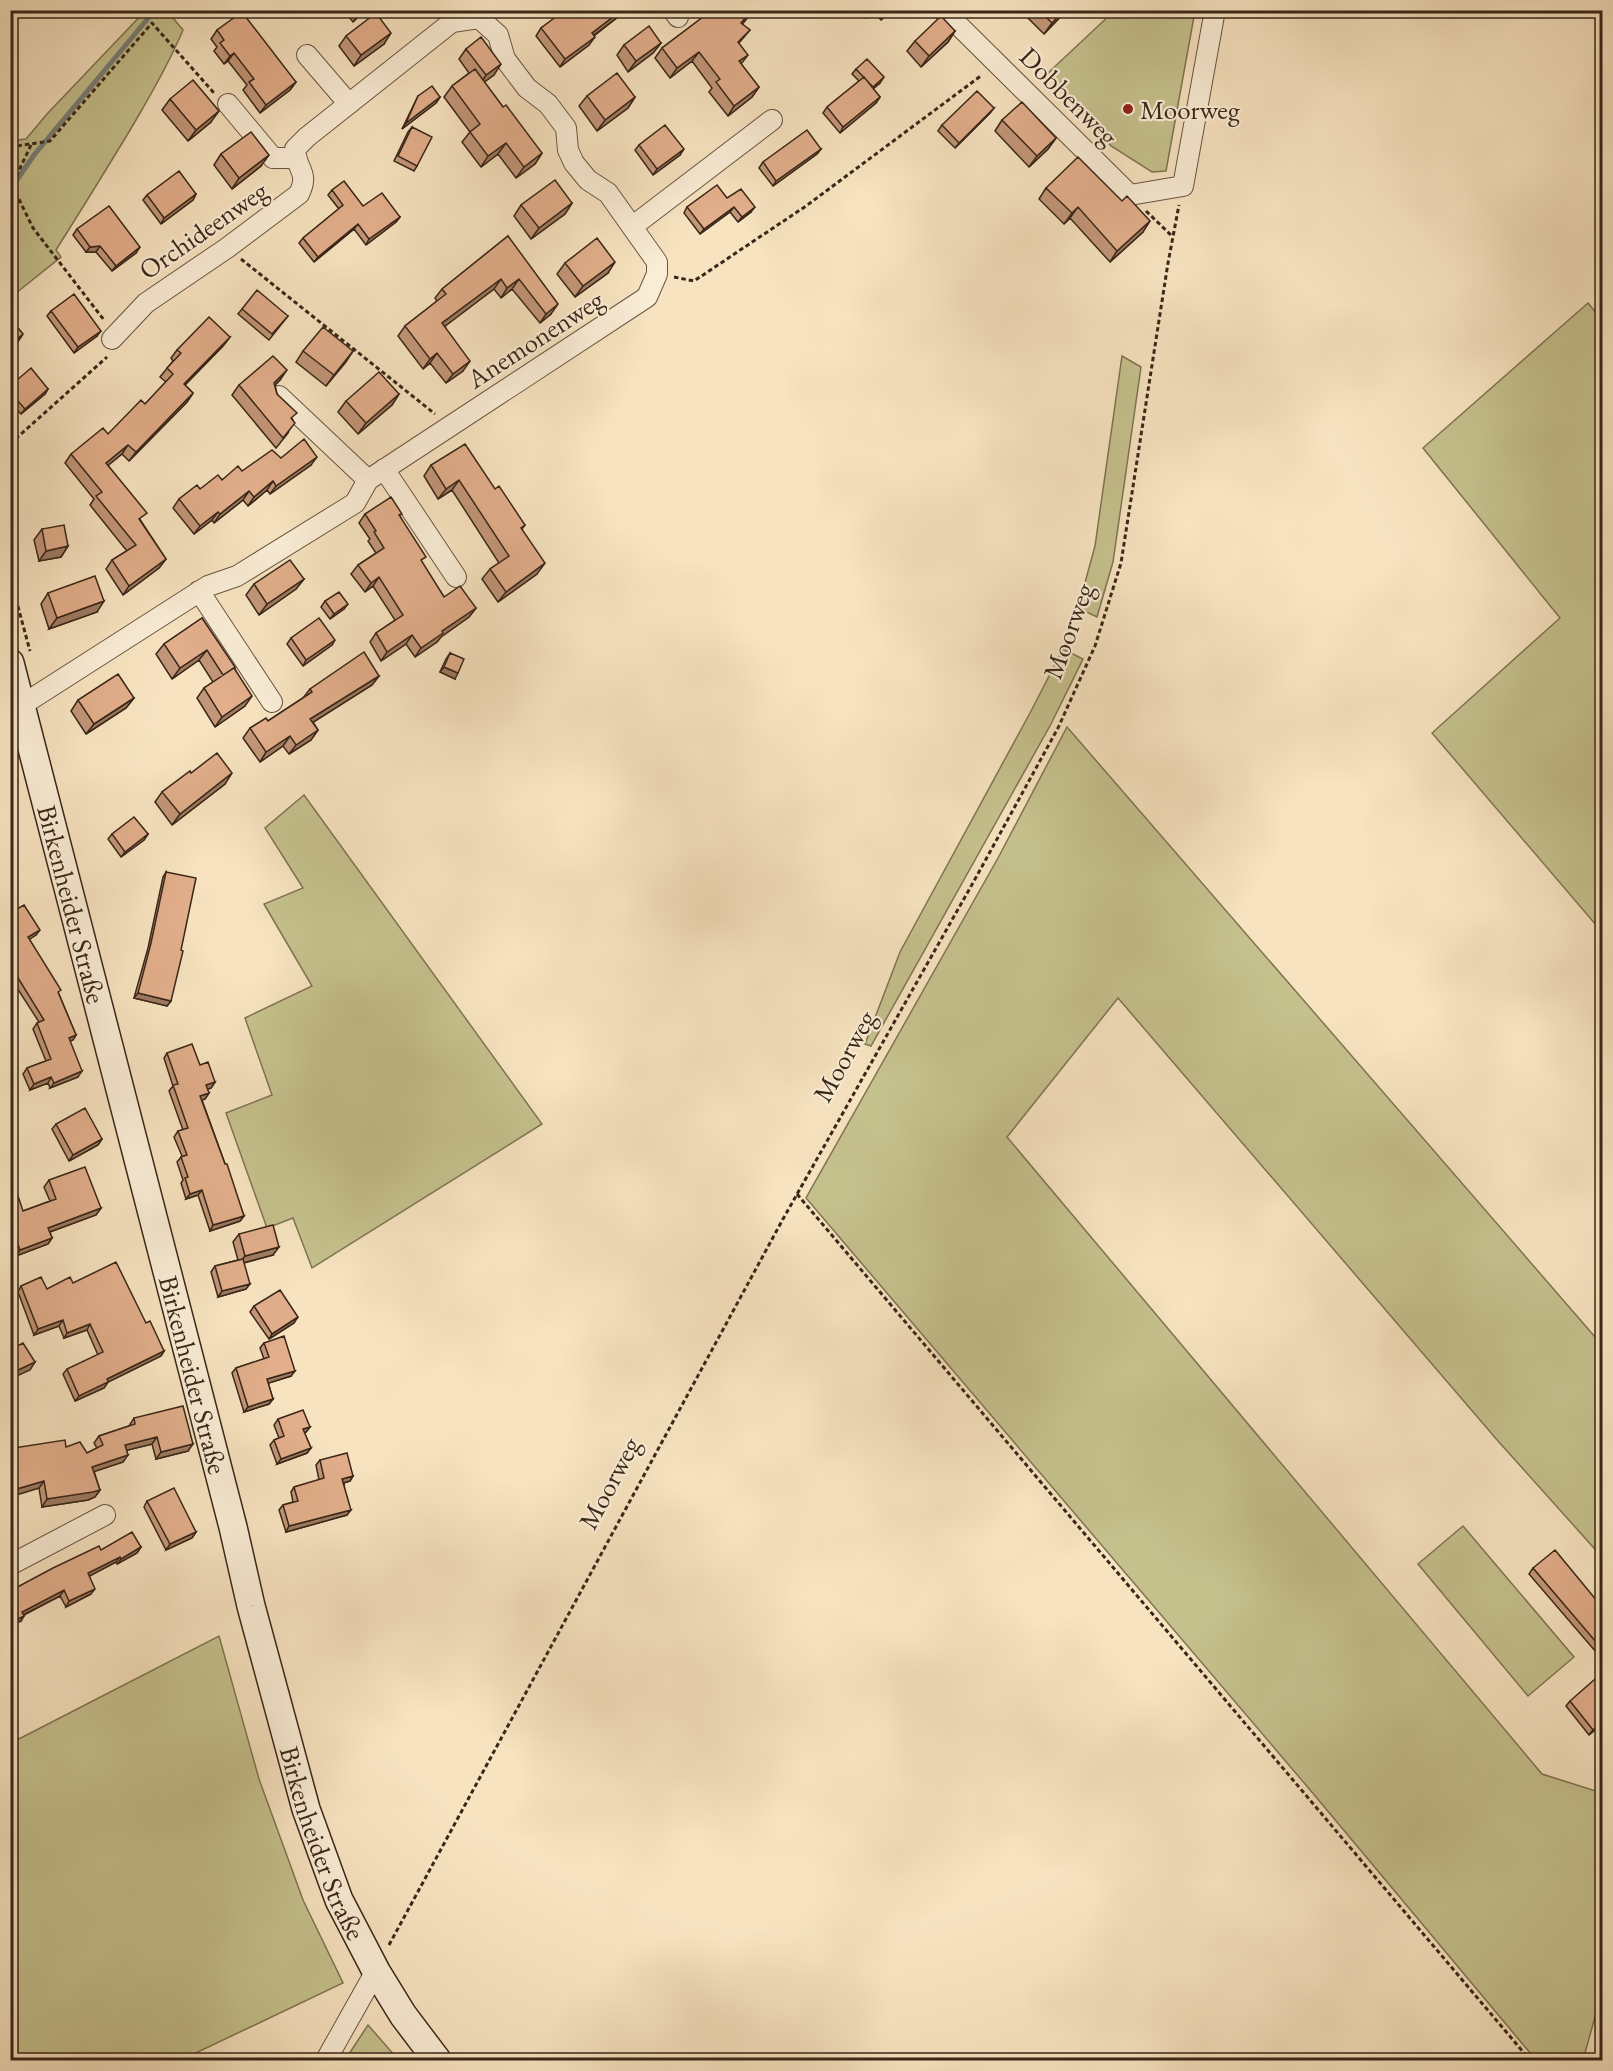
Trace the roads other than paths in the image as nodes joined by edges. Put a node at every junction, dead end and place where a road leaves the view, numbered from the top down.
1 (943, 10) edge
2 (1215, 10) edge
3 (483, 14) edge
4 (307, 56) dead end
5 (228, 104) road end
6 (349, 104) junction
7 (772, 120) dead end
8 (296, 158) junction
9 (633, 226) junction
10 (114, 337) road end
11 (279, 396) edge
12 (384, 469) junction
13 (368, 480) junction
14 (456, 577) dead end
15 (200, 591) junction
16 (10, 663) edge
17 (272, 702) dead end
18 (22, 705) junction
19 (105, 1515) dead end
20 (10, 1565) edge
21 (376, 1971) junction
22 (326, 2061) edge
23 (437, 2061) edge

1 - 2 street, Dobbenweg
3 - 6 street
3 - 9 street
4 - 6 street
5 - 8 street, Orchideenweg
6 - 8 street
7 - 9 street
8 - 10 street, Orchideenweg
9 - 12 street, Anemonenweg
11 - 13 street
12 - 13 street, Anemonenweg
12 - 14 street
13 - 15 street, Anemonenweg
15 - 17 street
15 - 18 street, Anemonenweg
16 - 18 street, Birkenheider Straße
18 - 21 street, Birkenheider Straße
19 - 20 street
21 - 22 street
21 - 23 street, Birkenheider Straße

